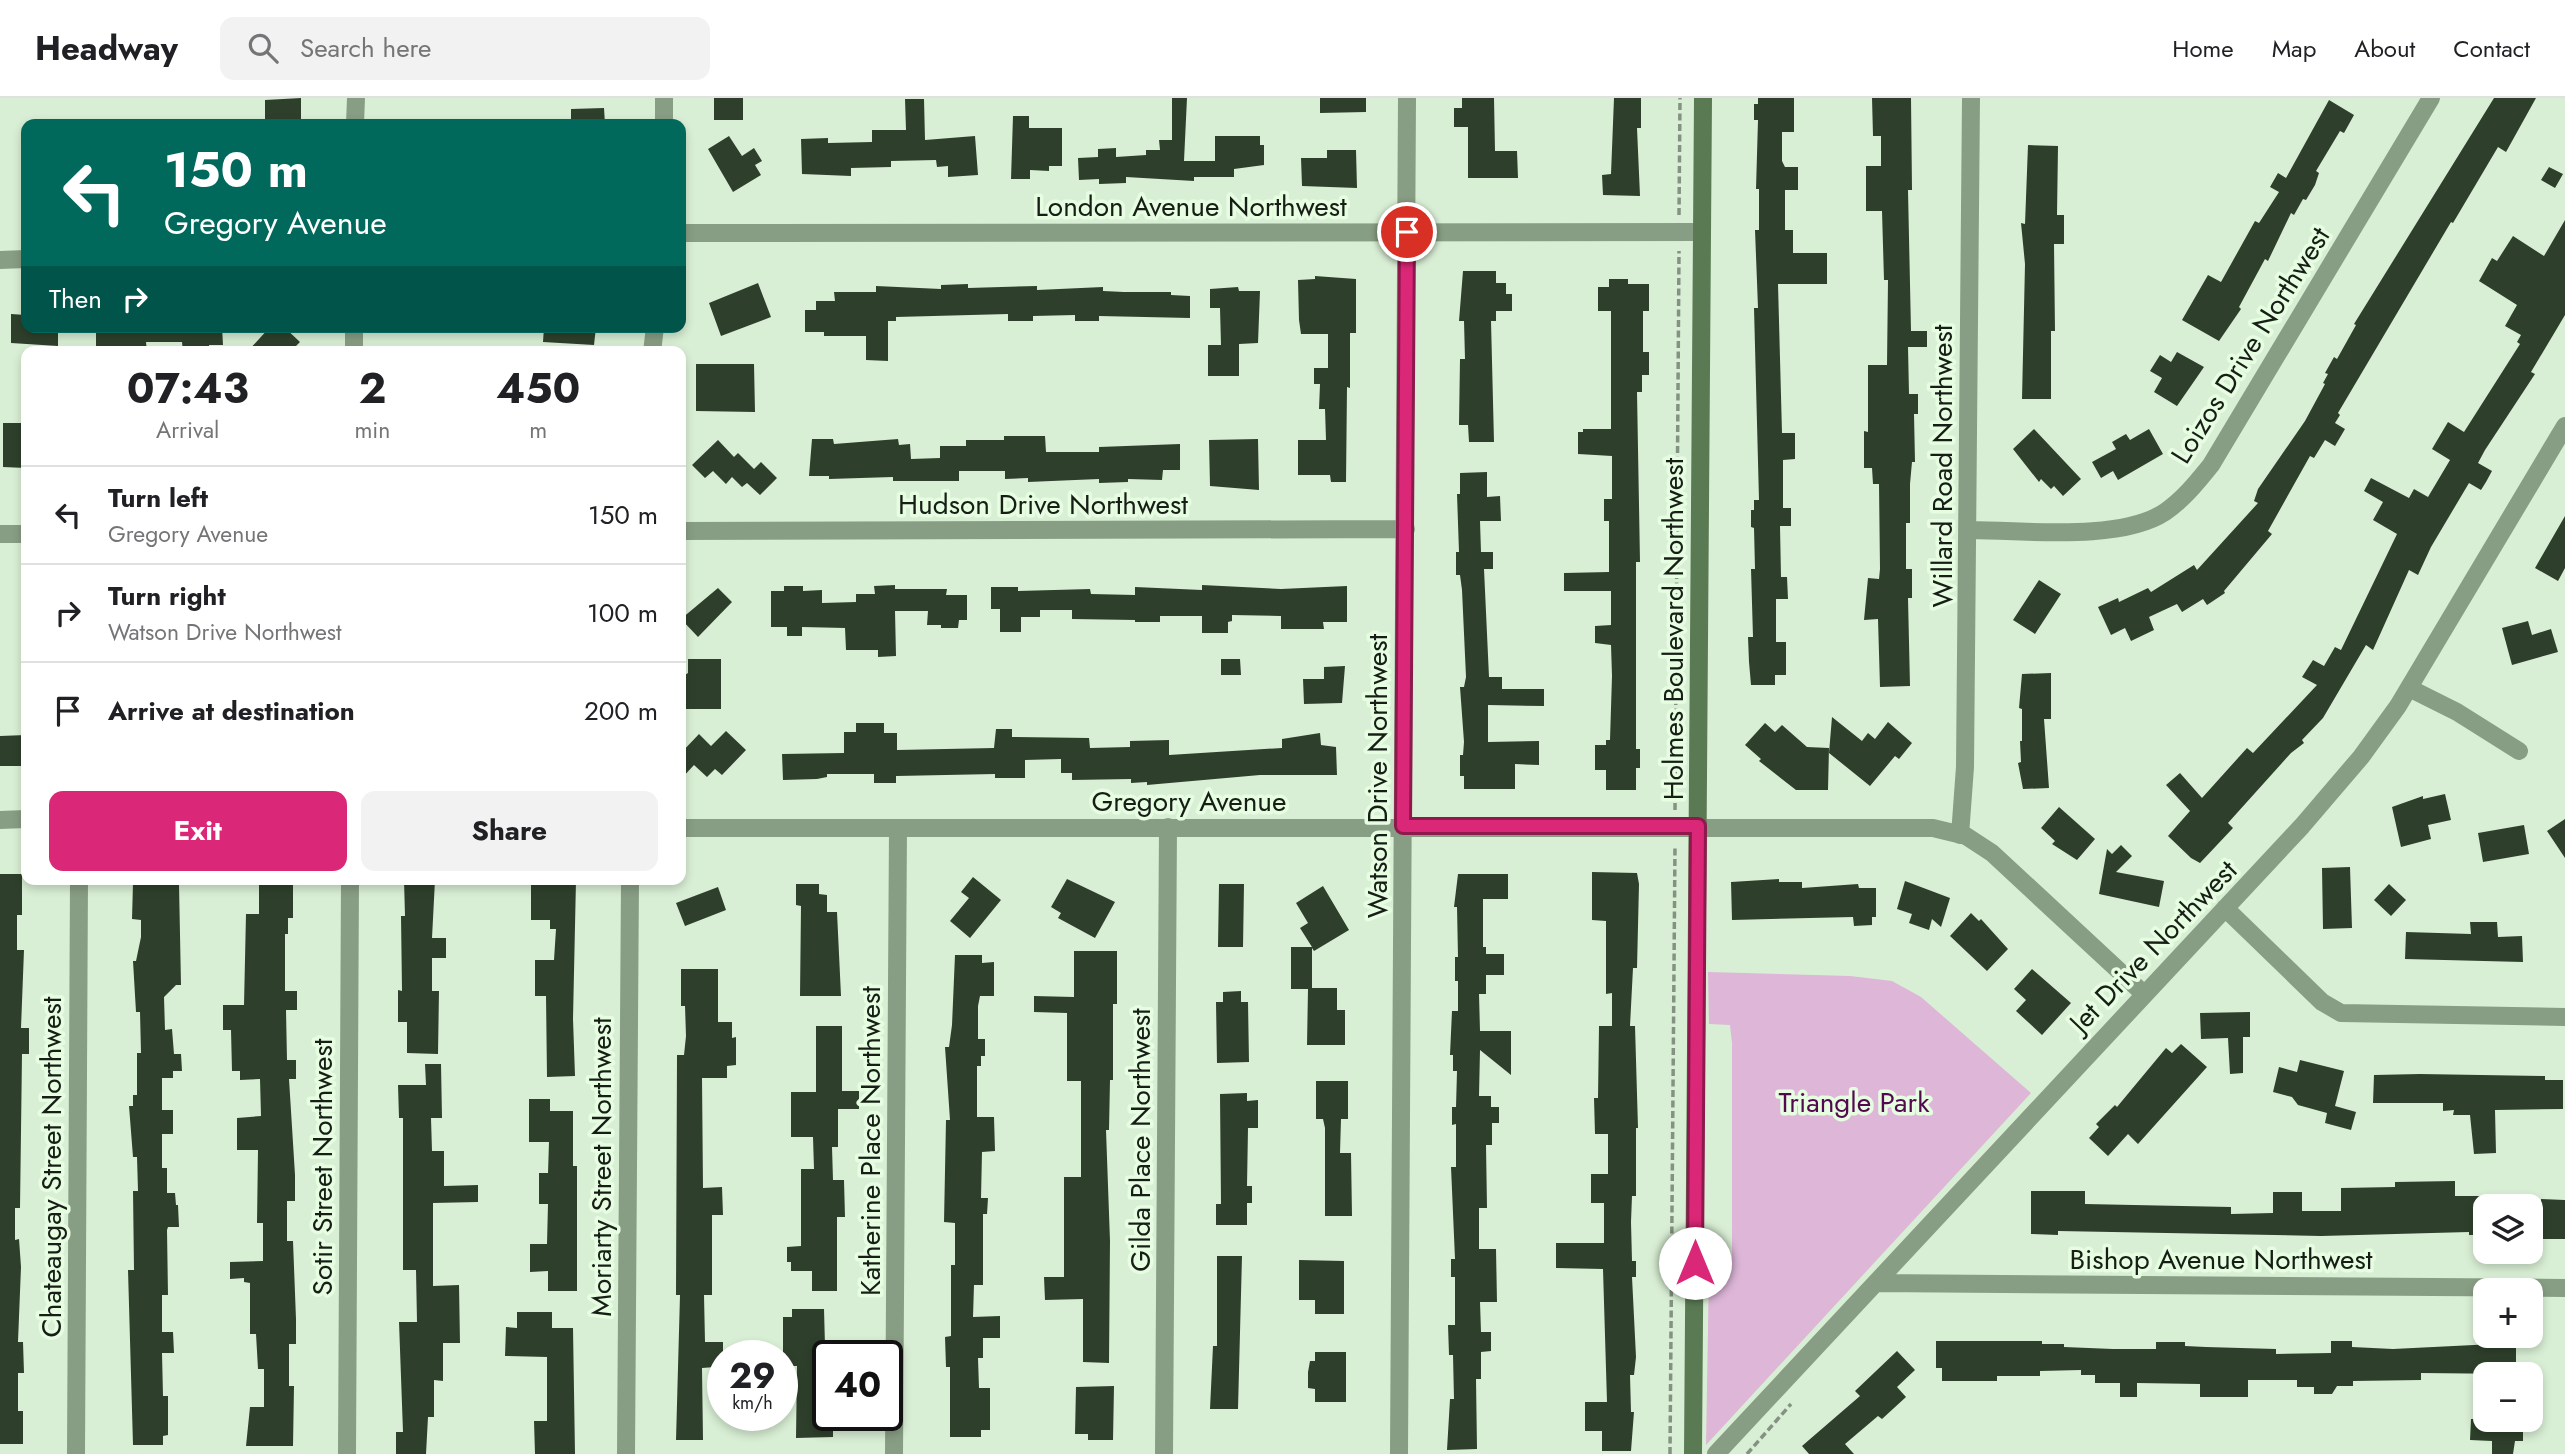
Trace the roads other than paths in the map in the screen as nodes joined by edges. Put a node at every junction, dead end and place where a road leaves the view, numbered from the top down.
1 (356, 98) edge
2 (664, 98) edge
3 (1407, 98) edge
4 (1703, 98) edge
5 (1971, 98) edge
6 (2431, 98) edge
7 (355, 119) edge
8 (664, 119) edge
9 (1407, 232) junction
10 (1702, 232) junction
11 (686, 233) edge
12 (21, 259) edge
13 (0, 260) edge
14 (2565, 426) edge
15 (1406, 529) junction
16 (1968, 530) junction
17 (686, 531) edge
18 (0, 534) edge
19 (21, 534) edge
20 (2409, 688) junction
21 (2519, 751) dead end
22 (0, 820) edge
23 (21, 820) edge
24 (1403, 826) junction
25 (1698, 826) junction
26 (1168, 827) junction
27 (686, 828) edge
28 (898, 828) junction
29 (1960, 835) junction
30 (79, 885) edge
31 (350, 885) edge
32 (630, 885) edge
33 (2225, 908) junction
34 (2144, 994) junction
35 (2565, 1017) edge
36 (1876, 1283) junction
37 (2565, 1288) edge
38 (76, 1454) edge
39 (346, 1454) edge
40 (626, 1454) edge
41 (894, 1454) edge
42 (1164, 1454) edge
43 (1399, 1454) edge
44 (1693, 1454) edge
45 (1716, 1454) edge

1 - 7 street
2 - 8 street
3 - 9 street, Watson Drive Northwest
4 - 10 street, Holmes Boulevard Northwest
5 - 16 street, Willard Road Northwest
6 - 16 street, Loizos Drive Northwest
9 - 10 street, London Avenue Northwest
9 - 11 street, London Avenue Northwest
9 - 15 street, Watson Drive Northwest
10 - 25 street, Holmes Boulevard Northwest
12 - 13 street
14 - 20 street, Jet Drive Northwest
15 - 17 street, Hudson Drive Northwest
15 - 24 street, Watson Drive Northwest
16 - 29 street, Willard Road Northwest
18 - 19 street
20 - 21 street
20 - 33 street, Jet Drive Northwest
22 - 23 street
24 - 25 street, Gregory Avenue
24 - 26 street, Gregory Avenue
24 - 43 street, Watson Drive Northwest
25 - 29 street, Gregory Avenue
25 - 44 street, Holmes Boulevard Northwest
26 - 28 street, Gregory Avenue
26 - 42 street, Gilda Place Northwest
27 - 28 street, Gregory Avenue
28 - 41 street, Katherine Place Northwest
29 - 34 street, Gregory Avenue
30 - 38 street, Chateaugay Street Northwest
31 - 39 street, Sotir Street Northwest
32 - 40 street, Moriarty Street Northwest
33 - 34 street, Jet Drive Northwest
33 - 35 street
34 - 36 street, Jet Drive Northwest
36 - 37 street, Bishop Avenue Northwest
36 - 45 street, Jet Drive Northwest

